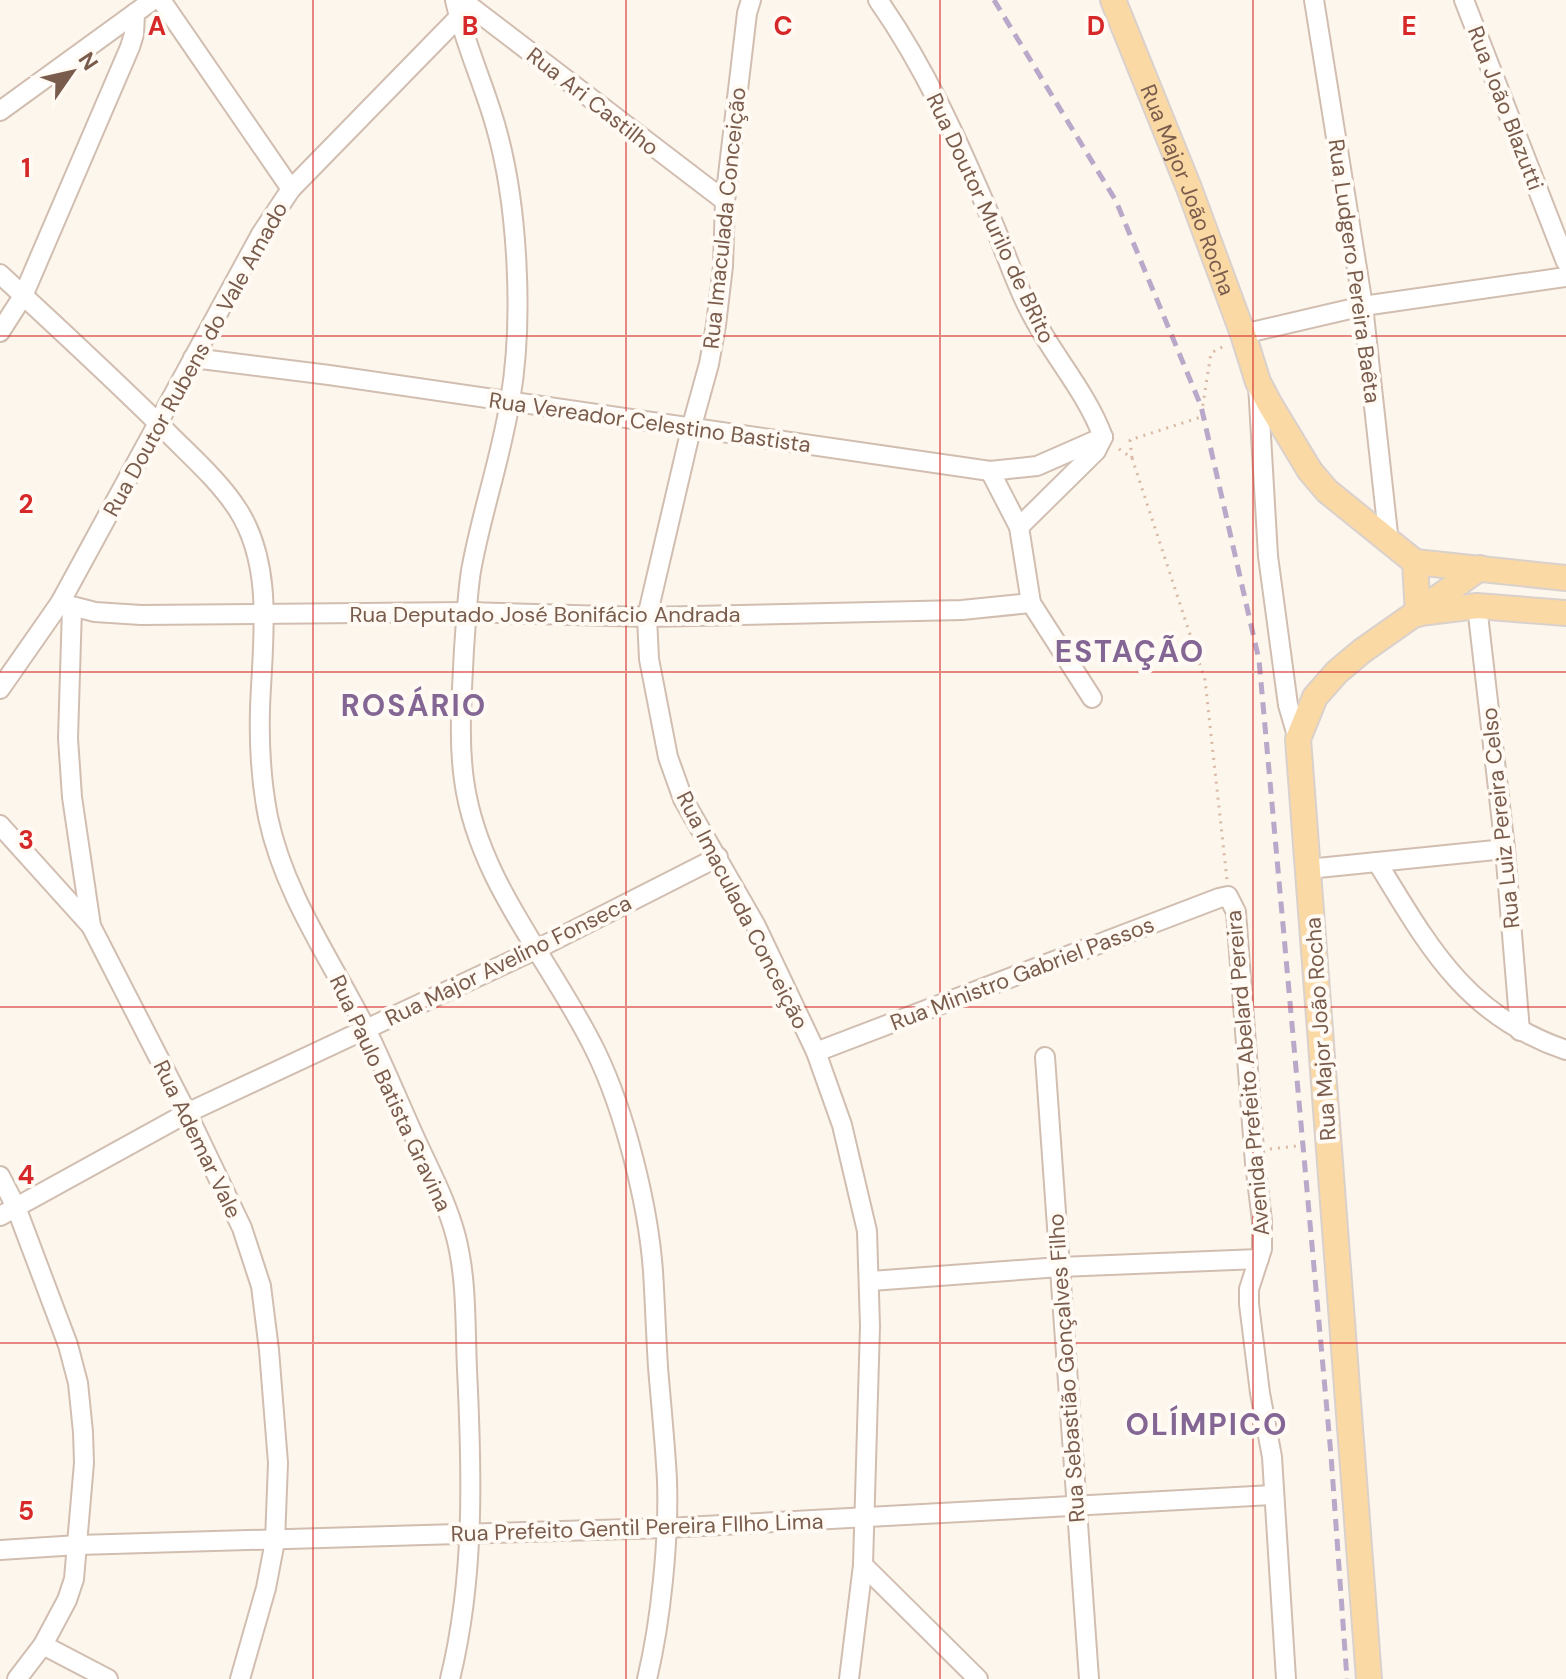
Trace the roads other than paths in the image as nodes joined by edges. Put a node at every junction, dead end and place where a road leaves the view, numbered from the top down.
1 (153, 0) edge
2 (161, 0) edge
3 (455, 0) edge
4 (462, 0) edge
5 (732, 0) edge
6 (878, 0) edge
7 (1113, 0) edge
8 (1314, 0) edge
9 (1464, 0) edge
10 (749, 6) edge
11 (135, 13) junction
12 (457, 19) junction
13 (0, 111) edge
14 (291, 189) junction
15 (725, 201) junction
16 (1566, 262) edge
17 (0, 274) edge
18 (1566, 277) edge
19 (23, 296) junction
20 (1363, 306) junction
21 (0, 332) edge
22 (1243, 334) junction
23 (193, 358) junction
24 (1258, 382) junction
25 (510, 401) junction
26 (157, 423) junction
27 (691, 429) junction
28 (1103, 437) junction
29 (990, 471) junction
30 (1019, 527) junction
31 (1389, 543) junction
32 (1415, 562) junction
33 (1480, 568) junction
34 (1540, 575) junction
35 (1566, 578) edge
36 (1453, 589) junction
37 (1031, 603) junction
38 (66, 605) junction
39 (1477, 606) junction
40 (1538, 611) junction
41 (467, 612) junction
42 (1566, 613) edge
43 (263, 614) junction
44 (1418, 614) junction
45 (647, 617) junction
46 (0, 689) edge
47 (1092, 698) dead end
48 (1298, 739) junction
49 (0, 825) edge
50 (1505, 849) junction
51 (718, 857) junction
52 (1377, 862) junction
53 (1308, 869) junction
54 (1228, 896) joint
55 (91, 926) junction
56 (537, 949) junction
57 (365, 1028) junction
58 (1520, 1031) junction
59 (1566, 1050) edge
60 (816, 1052) junction
61 (1045, 1057) dead end
62 (187, 1113) junction
63 (0, 1176) edge
64 (8, 1211) edge
65 (1259, 1259) junction
66 (1060, 1267) junction
67 (871, 1281) junction
68 (1273, 1495) junction
69 (1075, 1505) junction
70 (864, 1519) junction
71 (666, 1528) junction
72 (471, 1532) junction
73 (275, 1541) junction
74 (78, 1545) junction
75 (0, 1550) edge
76 (863, 1565) junction
77 (43, 1645) junction
78 (17, 1679) edge
79 (108, 1679) edge
80 (240, 1679) edge
81 (450, 1679) edge
82 (647, 1679) edge
83 (849, 1679) edge
84 (978, 1679) edge
85 (1089, 1679) edge
86 (1286, 1679) edge
87 (1369, 1679) edge

1 - 11 street
2 - 14 street
3 - 12 street
4 - 15 street, Rua Ari Castilho
5 - 10 street
6 - 28 street, Rua Doutor Murilo de BRito
7 - 22 main road, Rua Major João Rocha
8 - 20 street, Rua Ludgero Pereira Baêta
9 - 16 street, Rua João Blazutti
10 - 15 street, Rua Imaculada Conceição
11 - 13 street
11 - 19 street
12 - 14 street, Rua Doutor Rubens do Vale Amado
12 - 25 street
14 - 23 street, Rua Doutor Rubens do Vale Amado
15 - 27 street, Rua Imaculada Conceição
17 - 19 street, Rua Paulo Batista Gravina
18 - 20 street
19 - 21 street
19 - 26 street, Rua Paulo Batista Gravina
20 - 22 street
20 - 31 street, Rua Ludgero Pereira Baêta
22 - 24 main road, Rua Major João Rocha
23 - 25 street, Rua Vereador Celestino Bastista
23 - 26 street, Rua Doutor Rubens do Vale Amado
24 - 31 main road, Rua Major João Rocha
24 - 48 street, Rua Major João Rocha
25 - 27 street, Rua Vereador Celestino Bastista
25 - 41 street
26 - 38 street, Rua Doutor Rubens do Vale Amado
26 - 43 street, Rua Paulo Batista Gravina
27 - 29 street, Rua Vereador Celestino Bastista
27 - 45 street, Rua Imaculada Conceição
28 - 29 street, Rua Vereador Celestino Bastista
28 - 30 street
29 - 30 street
30 - 37 street
31 - 32 main road, Rua Major João Rocha
32 - 33 main road
32 - 36 main road, Rua Major João Rocha
32 - 44 main road
33 - 34 main road
33 - 36 main road
34 - 35 main road
34 - 40 main road
36 - 39 main road, Rua Major João Rocha
36 - 44 main road
37 - 45 street, Rua Deputado José Bonifácio Andrada
37 - 47 street
38 - 43 street, Rua Deputado José Bonifácio Andrada
38 - 46 street, Rua Doutor Rubens do Vale Amado
38 - 55 street, Rua Ademar Vale
39 - 40 main road
39 - 44 main road
39 - 50 street, Rua Luiz Pereira Celso
40 - 42 main road
41 - 43 street, Rua Deputado José Bonifácio Andrada
41 - 45 street, Rua Deputado José Bonifácio Andrada
41 - 56 street
43 - 57 street, Rua Paulo Batista Gravina
44 - 48 main road
45 - 51 street, Rua Imaculada Conceição
48 - 53 main road, Rua Major João Rocha
49 - 55 street
50 - 52 street
50 - 58 street, Rua Luiz Pereira Celso
51 - 56 street, Rua Major Avelino Fonseca
51 - 60 street, Rua Imaculada Conceição
52 - 53 street
52 - 58 street
53 - 87 main road, Rua Major João Rocha
54 - 60 street, Rua Ministro Gabriel Passos
54 - 65 street, Avenida Prefeito Abelard Pereira
55 - 62 street, Rua Ademar Vale
56 - 57 street, Rua Major Avelino Fonseca
56 - 71 street
57 - 62 street, Rua Major Avelino Fonseca
57 - 72 street, Rua Paulo Batista Gravina
58 - 59 street
60 - 67 street, Rua Imaculada Conceição
61 - 66 street, Rua Sebastião Gonçalves Filho
62 - 64 street, Rua Major Avelino Fonseca
62 - 73 street, Rua Ademar Vale
63 - 64 street
64 - 74 street
65 - 66 street
65 - 68 street, Avenida Prefeito Abelard Pereira
66 - 67 street
66 - 69 street, Rua Sebastião Gonçalves Filho
67 - 70 street, Rua Imaculada Conceição
68 - 69 street, Rua Prefeito Gentil Pereira FIlho Lima
68 - 86 street, Avenida Prefeito Abelard Pereira
69 - 70 street, Rua Prefeito Gentil Pereira FIlho Lima
69 - 85 street, Rua Sebastião Gonçalves Filho
70 - 71 street, Rua Prefeito Gentil Pereira FIlho Lima
70 - 76 street, Rua Imaculada Conceição
71 - 72 street, Rua Prefeito Gentil Pereira FIlho Lima
71 - 82 street
72 - 73 street, Rua Prefeito Gentil Pereira FIlho Lima
72 - 81 street, Rua Paulo Batista Gravina
73 - 74 street, Rua Prefeito Gentil Pereira FIlho Lima
73 - 80 street, Rua Ademar Vale
74 - 75 street, Rua Prefeito Gentil Pereira FIlho Lima
74 - 77 street
76 - 83 street, Rua Imaculada Conceição
76 - 84 street
77 - 78 street
77 - 79 street

